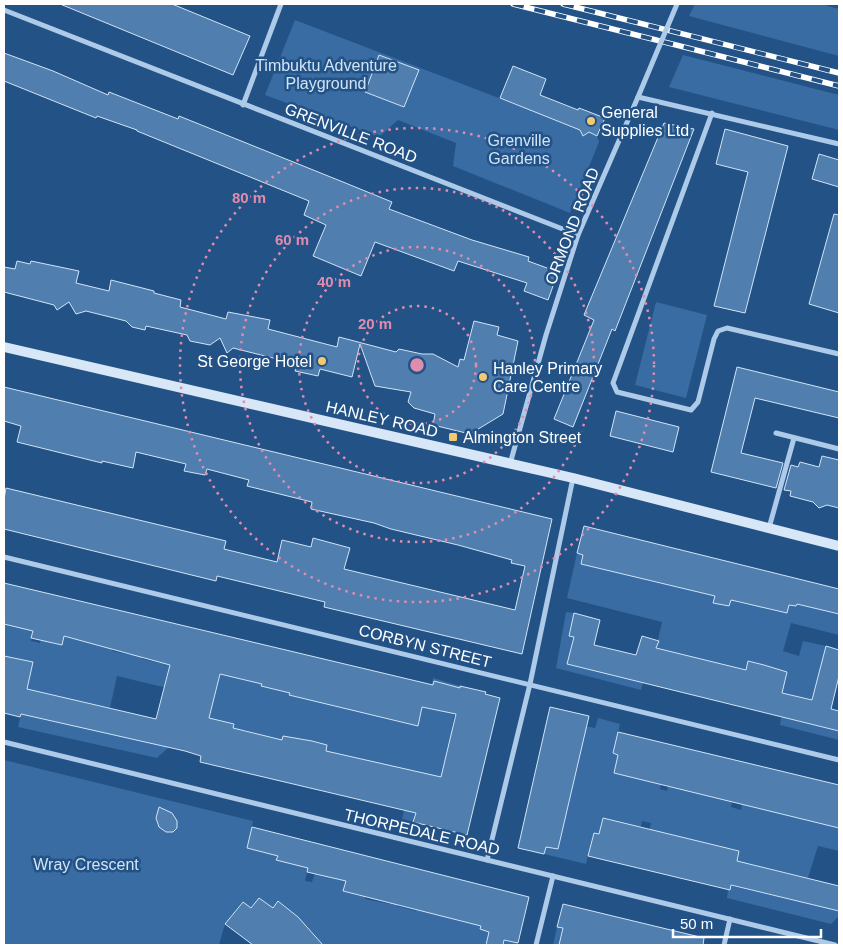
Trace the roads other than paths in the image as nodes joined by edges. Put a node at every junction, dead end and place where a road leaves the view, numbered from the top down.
1 (677, 4) edge
2 (280, 5) edge
3 (4, 10) edge
4 (638, 97) junction
5 (243, 105) junction
6 (712, 113) junction
7 (839, 144) edge
8 (578, 235) junction
9 (4, 346) edge
10 (839, 354) edge
11 (776, 433) dead end
12 (794, 438) junction
13 (839, 450) edge
14 (510, 465) junction
15 (572, 478) junction
16 (769, 528) junction
17 (839, 546) edge
18 (4, 557) edge
19 (530, 684) junction
20 (4, 742) edge
21 (839, 760) edge
22 (487, 860) junction
23 (553, 876) junction
24 (730, 920) junction
25 (536, 945) edge
26 (724, 945) edge
27 (835, 945) edge

1 - 4 street, ORMOND ROAD, bridge
2 - 5 street
3 - 5 street, GRENVILLE ROAD
4 - 6 street
4 - 8 street, ORMOND ROAD
5 - 8 street, GRENVILLE ROAD
6 - 7 street
6 - 10 street
8 - 14 street, ORMOND ROAD
9 - 14 street, HANLEY ROAD
11 - 12 street
12 - 13 street
12 - 16 street
14 - 15 street, HANLEY ROAD
15 - 16 street, HANLEY ROAD
15 - 19 street
16 - 17 street, HANLEY ROAD
18 - 19 street, CORBYN STREET
19 - 21 street, CORBYN STREET
19 - 22 street
20 - 22 street, THORPEDALE ROAD
22 - 23 street, THORPEDALE ROAD
23 - 24 street, THORPEDALE ROAD
23 - 25 street
24 - 26 street
24 - 27 street, THORPEDALE ROAD

